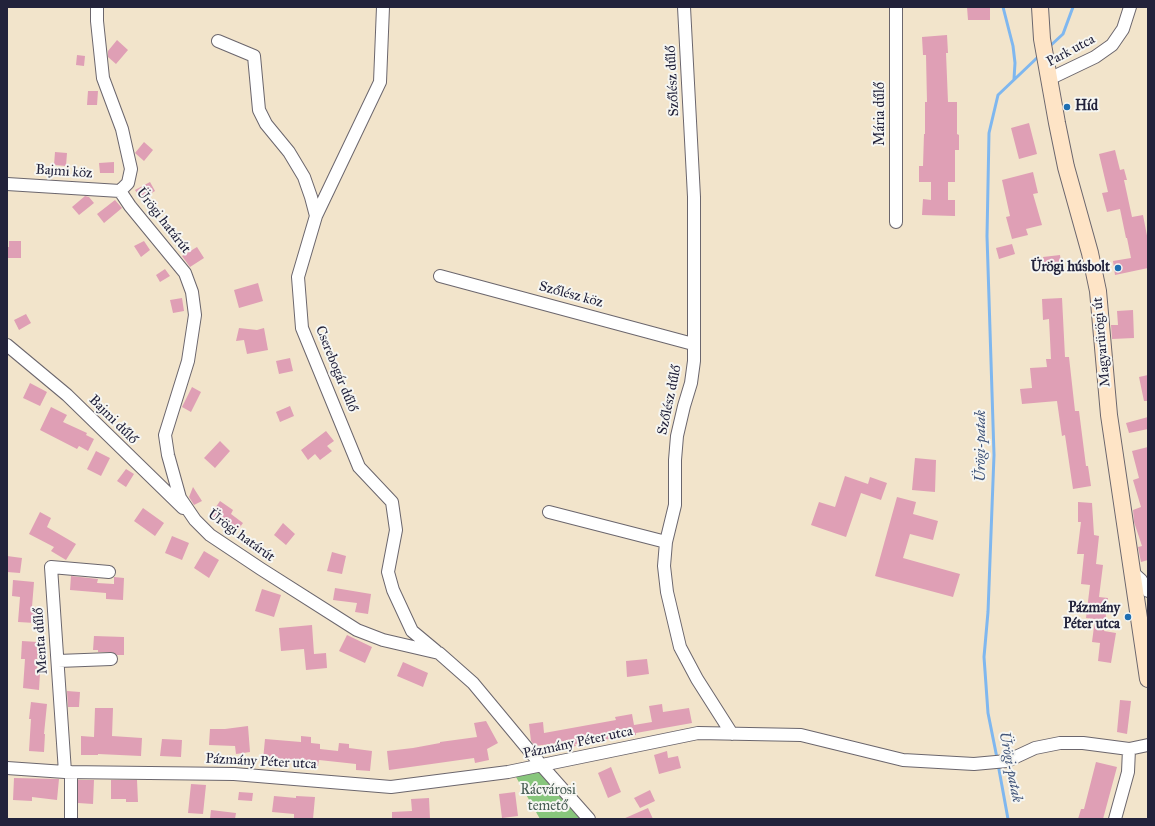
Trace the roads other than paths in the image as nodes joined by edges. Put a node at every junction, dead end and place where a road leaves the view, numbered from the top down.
1 (97, 7) edge
2 (383, 7) edge
3 (684, 7) edge
4 (896, 7) edge
5 (1040, 7) edge
6 (1130, 7) edge
7 (218, 41) dead end
8 (1049, 80) junction
9 (7, 184) edge
10 (120, 191) junction
11 (316, 216) junction
12 (896, 222) dead end
13 (440, 276) dead end
14 (693, 344) junction
15 (7, 345) edge
16 (549, 512) dead end
17 (195, 520) junction
18 (666, 542) junction
19 (1131, 571) junction
20 (109, 572) dead end
21 (1148, 591) edge
22 (439, 653) junction
23 (111, 659) dead end
24 (58, 661) junction
25 (1148, 680) edge
26 (732, 734) junction
27 (1148, 745) edge
28 (1129, 748) junction
29 (542, 766) junction
30 (7, 768) edge
31 (68, 772) junction
32 (71, 819) edge
33 (589, 819) edge
34 (1115, 819) edge

1 - 10 street, Ürögi határút
2 - 11 street, Cserebogár dűlő
3 - 14 street, Szőlész dűlő
4 - 12 street, Mária dűlő
5 - 8 main road, Magyarürögi út
6 - 8 street, Park utca
7 - 11 street
8 - 19 main road, Magyarürögi út
9 - 10 street, Bajmi köz
10 - 17 street, Ürögi határút
11 - 22 street, Cserebogár dűlő
13 - 14 street, Szőlész köz
14 - 18 street, Szőlész dűlő
15 - 17 street, Bajmi dűlő
16 - 18 street
17 - 22 street, Ürögi határút
18 - 26 street, Szőlész dűlő
19 - 21 street
19 - 25 main road, Magyarürögi út
20 - 24 street, Menta dűlő
22 - 29 street, Ürögi határút
23 - 24 street
24 - 31 street, Menta dűlő
26 - 28 street, Pázmány Péter utca
26 - 29 street, Pázmány Péter utca
27 - 28 street, Pázmány Péter utca
28 - 34 street
29 - 31 street, Pázmány Péter utca
29 - 33 street, Ürögi határút
30 - 31 street, Pázmány Péter utca
31 - 32 street, Menta dűlő

